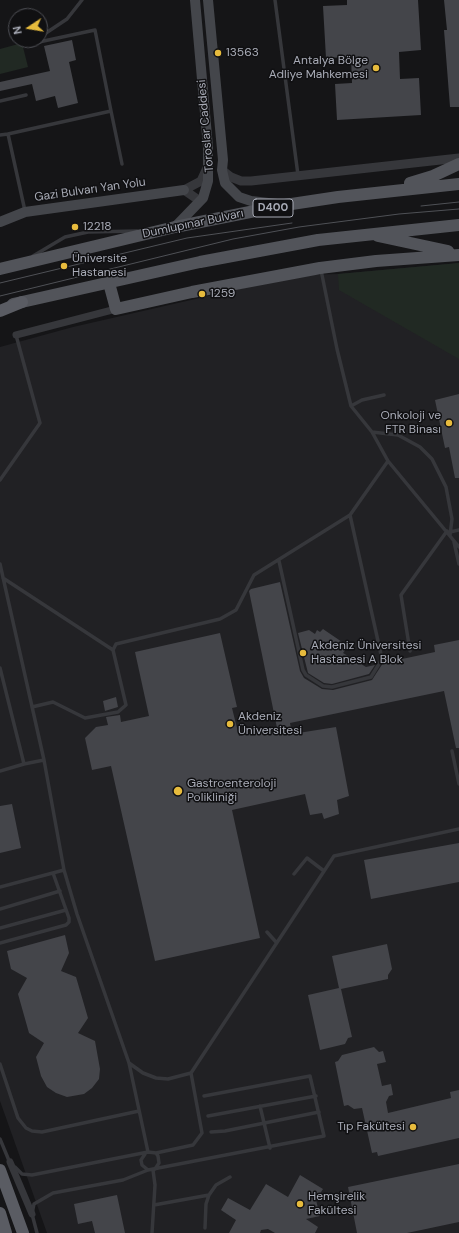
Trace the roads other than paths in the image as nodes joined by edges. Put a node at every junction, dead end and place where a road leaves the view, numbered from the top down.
1 (82, 0) edge
2 (195, 0) edge
3 (208, 0) edge
4 (275, 0) edge
5 (48, 32) edge
6 (48, 40) edge
7 (26, 95) dead end
8 (0, 101) edge
9 (111, 111) junction
10 (8, 134) junction
11 (0, 135) edge
12 (459, 158) edge
13 (122, 164) dead end
14 (459, 164) edge
15 (208, 167) junction
16 (222, 170) junction
17 (299, 176) junction
18 (459, 184) edge
19 (184, 190) junction
20 (386, 191) junction
21 (200, 201) junction
22 (285, 205) junction
23 (25, 212) junction
24 (0, 222) edge
25 (459, 225) edge
26 (175, 227) junction
27 (367, 234) junction
28 (459, 254) edge
29 (320, 268) junction
30 (0, 269) edge
31 (110, 283) junction
32 (22, 302) junction
33 (0, 307) edge
34 (116, 309) junction
35 (0, 311) edge
36 (16, 335) joint
37 (384, 395) dead end
38 (351, 406) junction
39 (372, 432) junction
40 (388, 461) junction
41 (0, 480) edge
42 (350, 515) junction
43 (459, 530) edge
44 (449, 533) junction
45 (454, 539) junction
46 (459, 547) edge
47 (278, 561) junction
48 (0, 564) edge
49 (459, 564) edge
50 (3, 578) junction
51 (114, 650) junction
52 (410, 651) dead end
53 (0, 668) edge
54 (32, 708) junction
55 (452, 751) dead end
56 (44, 760) junction
57 (24, 764) junction
58 (0, 771) edge
59 (459, 784) edge
60 (459, 829) edge
61 (64, 870) junction
62 (324, 871) junction
63 (53, 873) junction
64 (294, 874) dead end
65 (0, 887) edge
66 (60, 891) junction
67 (0, 908) edge
68 (66, 910) junction
69 (0, 928) edge
70 (267, 932) dead end
71 (276, 942) junction
72 (0, 943) edge
73 (128, 1063) junction
74 (0, 1064) edge
75 (191, 1073) junction
76 (204, 1096) dead end
77 (316, 1096) junction
78 (260, 1106) junction
79 (139, 1110) junction
80 (319, 1112) junction
81 (208, 1116) dead end
82 (264, 1123) junction
83 (211, 1132) dead end
84 (0, 1139) edge
85 (270, 1148) junction
86 (147, 1152) junction
87 (156, 1153) junction
88 (10, 1162) junction
89 (152, 1169) junction
90 (0, 1170) edge
91 (230, 1177) dead end
92 (209, 1195) junction
93 (154, 1205) junction
94 (0, 1213) edge
95 (32, 1214) junction
96 (205, 1228) dead end
97 (6, 1233) edge
98 (23, 1233) edge
99 (37, 1233) edge
100 (152, 1233) edge

1 - 5 lane
2 - 15 main road, Toroslar Caddesi
3 - 16 main road, Toroslar Caddesi
4 - 17 lane
6 - 9 lane
7 - 8 lane
9 - 10 lane
9 - 13 lane
10 - 11 lane
10 - 23 lane
12 - 17 street
14 - 20 main road
15 - 19 street
15 - 21 main road, Toroslar Caddesi
16 - 17 street
16 - 22 main road, Toroslar Caddesi
18 - 20 main road, Dumlupınar Bulvarı / D400
19 - 21 street
19 - 23 main road, Gazi Bulvarı Yan Yolu
20 - 22 main road, Dumlupınar Bulvarı / D400
21 - 26 main road, Toroslar Caddesi
22 - 26 main road, Dumlupınar Bulvarı / D400
23 - 24 main road, Gazi Bulvarı Yan Yolu
25 - 27 main road
26 - 30 main road, Dumlupınar Bulvarı / D400
27 - 28 main road
27 - 31 main road
28 - 29 main road
29 - 34 main road
29 - 38 lane
31 - 32 main road
31 - 34 main road
32 - 33 main road
32 - 35 highway
34 - 36 street
36 - 41 lane
37 - 38 lane
38 - 39 lane
39 - 40 lane
39 - 44 lane
40 - 42 lane
40 - 44 lane
42 - 47 lane
42 - 47 lane
43 - 44 lane
44 - 45 lane
44 - 52 lane
45 - 46 lane
45 - 49 lane
47 - 51 lane
48 - 50 lane
50 - 51 lane
50 - 54 lane
51 - 54 lane
53 - 57 lane
54 - 56 lane
55 - 59 lane
56 - 57 lane
56 - 61 lane
57 - 58 lane
60 - 62 lane
61 - 63 lane
61 - 73 lane
62 - 64 lane
62 - 71 lane
63 - 65 lane
63 - 66 lane
66 - 67 lane
66 - 68 lane
68 - 69 lane
68 - 72 lane
70 - 71 lane
71 - 75 lane
73 - 75 lane
73 - 79 lane
74 - 79 lane
75 - 87 lane
76 - 77 lane
77 - 78 lane
77 - 80 lane
78 - 81 lane
78 - 82 lane
79 - 86 lane
80 - 82 lane
80 - 85 lane
82 - 83 lane
82 - 85 lane
84 - 88 lane
85 - 89 lane
86 - 87 lane
86 - 88 lane
86 - 89 lane
87 - 89 lane
88 - 95 street
89 - 93 lane
89 - 95 lane
90 - 98 highway
91 - 92 lane
92 - 93 lane
92 - 96 lane
93 - 100 lane
94 - 97 highway
95 - 99 lane

